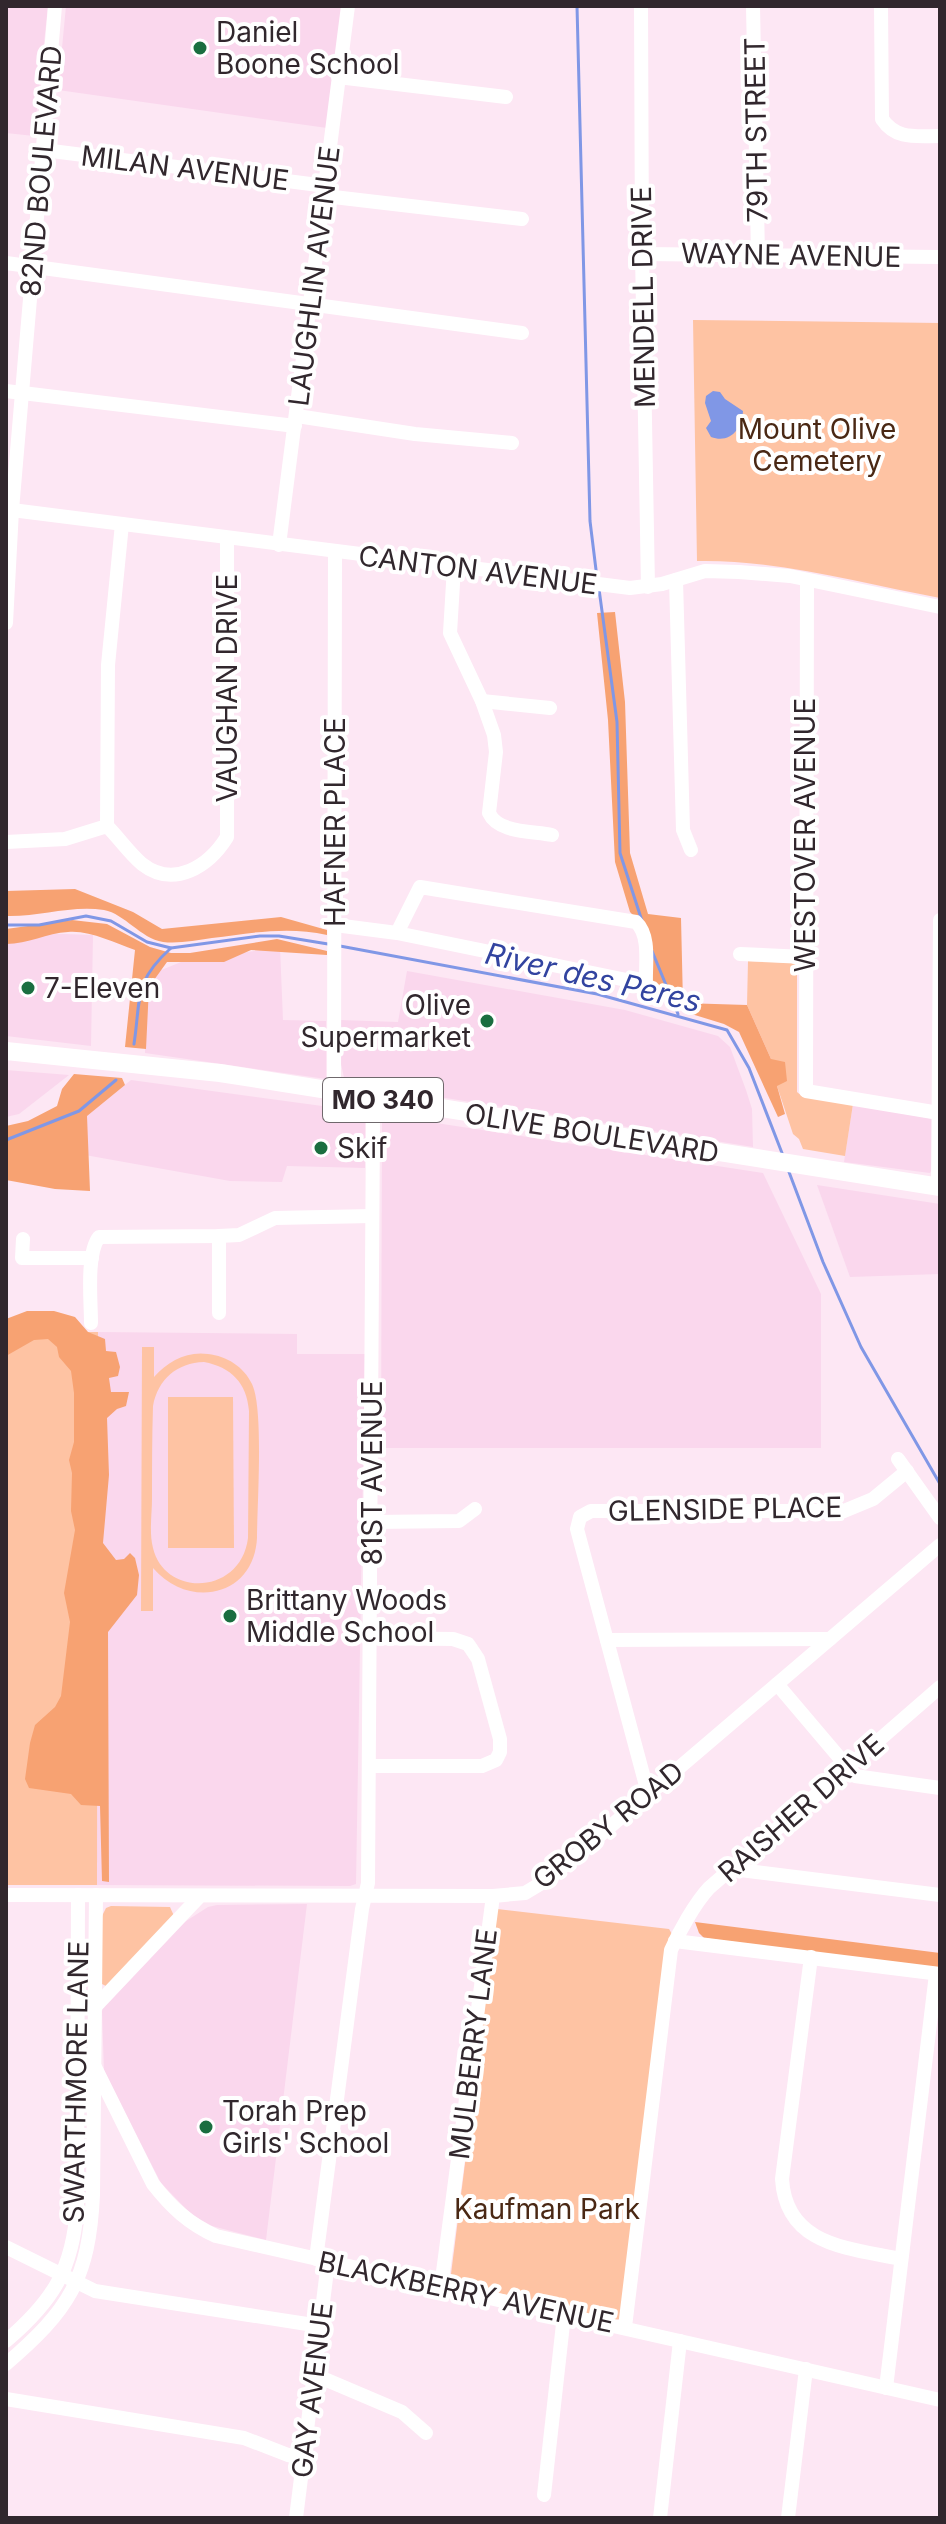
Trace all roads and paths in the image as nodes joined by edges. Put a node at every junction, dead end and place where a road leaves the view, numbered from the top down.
1 (55, 6) edge
2 (348, 6) edge
3 (641, 6) edge
4 (753, 6) edge
5 (881, 6) edge
6 (338, 77) junction
7 (506, 97) dead end
8 (940, 136) edge
9 (44, 150) junction
10 (325, 191) junction
11 (522, 219) dead end
12 (642, 254) junction
13 (758, 255) junction
14 (940, 257) edge
15 (6, 263) edge
16 (33, 266) junction
17 (310, 304) junction
18 (522, 333) dead end
19 (6, 391) edge
20 (22, 393) junction
21 (296, 421) junction
22 (512, 443) dead end
23 (12, 510) junction
24 (122, 524) junction
25 (227, 538) junction
26 (279, 545) junction
27 (335, 552) junction
28 (454, 567) junction
29 (676, 580) junction
30 (807, 580) junction
31 (648, 587) junction
32 (940, 607) edge
33 (6, 623) edge
34 (482, 701) junction
35 (550, 708) dead end
36 (107, 826) junction
37 (552, 835) dead end
38 (6, 842) edge
39 (691, 850) dead end
40 (940, 920) edge
41 (335, 928) junction
42 (397, 933) junction
43 (740, 954) dead end
44 (805, 957) junction
45 (6, 1051) edge
46 (334, 1092) junction
47 (376, 1098) junction
48 (939, 1113) edge
49 (939, 1187) edge
50 (372, 1216) junction
51 (219, 1236) junction
52 (23, 1239) dead end
53 (92, 1258) junction
54 (219, 1313) dead end
55 (91, 1323) dead end
56 (475, 1509) dead end
57 (940, 1518) edge
58 (372, 1522) junction
59 (940, 1545) edge
60 (371, 1638) junction
61 (830, 1639) junction
62 (607, 1640) junction
63 (777, 1684) junction
64 (940, 1687) edge
65 (369, 1766) junction
66 (848, 1769) junction
67 (940, 1788) edge
68 (648, 1793) junction
69 (732, 1869) junction
70 (6, 1895) edge
71 (78, 1895) junction
72 (96, 1895) junction
73 (940, 1895) edge
74 (200, 1896) junction
75 (365, 1896) junction
76 (493, 1896) junction
77 (675, 1941) junction
78 (811, 1957) junction
79 (938, 1974) edge
80 (95, 2007) junction
81 (95, 2067) junction
82 (77, 2068) junction
83 (6, 2247) edge
84 (901, 2259) junction
85 (322, 2260) junction
86 (63, 2275) junction
87 (77, 2282) junction
88 (441, 2287) junction
89 (564, 2315) junction
90 (320, 2326) junction
91 (625, 2327) junction
92 (6, 2341) edge
93 (680, 2341) junction
94 (6, 2364) edge
95 (806, 2369) junction
96 (315, 2375) junction
97 (886, 2388) junction
98 (6, 2399) edge
99 (940, 2400) edge
100 (426, 2433) dead end
101 (304, 2458) junction
102 (544, 2495) dead end
103 (296, 2518) edge
104 (660, 2518) edge
105 (788, 2518) edge

1 - 9 street, 82ND BOULEVARD
2 - 6 street, LAUGHLIN AVENUE
3 - 12 street, MENDELL DRIVE
4 - 13 street, 79TH STREET
5 - 8 street
6 - 7 street
6 - 10 street, LAUGHLIN AVENUE
9 - 10 street, MILAN AVENUE
9 - 16 street, 82ND BOULEVARD
10 - 11 street, MILAN AVENUE
10 - 17 street, LAUGHLIN AVENUE
12 - 13 street, WAYNE AVENUE
12 - 31 street, MENDELL DRIVE
13 - 14 street, WAYNE AVENUE
15 - 16 street
16 - 17 street
16 - 20 street, 82ND BOULEVARD
17 - 18 street
17 - 21 street, LAUGHLIN AVENUE
19 - 20 street
20 - 21 street
20 - 23 street, 82ND BOULEVARD
21 - 22 street
21 - 26 street, LAUGHLIN AVENUE
23 - 24 street, CANTON AVENUE
23 - 33 street, 82ND BOULEVARD
24 - 25 street, CANTON AVENUE
24 - 36 street
25 - 26 street, CANTON AVENUE
25 - 36 street, VAUGHAN DRIVE
26 - 27 street, CANTON AVENUE
27 - 28 street, CANTON AVENUE
27 - 41 street, HAFNER PLACE
28 - 31 street, CANTON AVENUE
28 - 34 street
29 - 30 street, CANTON AVENUE
29 - 31 street, CANTON AVENUE
29 - 39 street
30 - 32 street, CANTON AVENUE
30 - 44 street, WESTOVER AVENUE
34 - 35 street
34 - 37 street
36 - 38 street
40 - 48 street
41 - 42 street
41 - 46 street, HAFNER PLACE
42 - 42 street
43 - 44 street
44 - 48 street, WESTOVER AVENUE
45 - 46 main road, OLIVE BOULEVARD / MO 340
46 - 47 main road, OLIVE BOULEVARD / MO 340
47 - 49 main road, OLIVE BOULEVARD / MO 340
47 - 50 street, 81ST AVENUE
48 - 49 street
50 - 51 street
50 - 58 street, 81ST AVENUE
51 - 53 street
51 - 54 street
52 - 53 street
53 - 55 street
56 - 58 street
57 - 62 street, GLENSIDE PLACE
58 - 60 street, 81ST AVENUE
59 - 61 street, GROBY ROAD
60 - 65 street, 81ST AVENUE
60 - 65 street
61 - 62 street
61 - 63 street, GROBY ROAD
62 - 68 street, GLENSIDE PLACE
63 - 66 street
63 - 68 street, GROBY ROAD
64 - 66 street, RAISHER DRIVE
65 - 75 street, 81ST AVENUE
66 - 67 street
66 - 69 street, RAISHER DRIVE
68 - 76 street, GROBY ROAD
69 - 73 street
69 - 77 street, RAISHER DRIVE
70 - 71 street, GROBY ROAD
71 - 72 street, GROBY ROAD
71 - 82 street, SWARTHMORE LANE
72 - 74 street, GROBY ROAD
72 - 80 street, SWARTHMORE LANE
74 - 75 street, GROBY ROAD
74 - 80 street, SWARTHMORE LANE
75 - 76 street, GROBY ROAD
75 - 85 street, GAY AVENUE
76 - 88 street, MULBERRY LANE
77 - 78 street
77 - 91 street, RAISHER DRIVE
78 - 79 street
78 - 84 street
79 - 84 street
80 - 81 street, SWARTHMORE LANE
81 - 82 street
81 - 85 street, BLACKBERRY AVENUE
81 - 87 street, SWARTHMORE LANE
82 - 86 street, SWARTHMORE LANE
83 - 86 street
84 - 97 street
85 - 88 street, BLACKBERRY AVENUE
85 - 90 street, GAY AVENUE
86 - 87 street
86 - 92 street, SWARTHMORE LANE
87 - 90 street
87 - 94 street, SWARTHMORE LANE
88 - 89 street, BLACKBERRY AVENUE
89 - 91 street, BLACKBERRY AVENUE
89 - 102 street
90 - 96 street, GAY AVENUE
91 - 93 street, BLACKBERRY AVENUE
93 - 95 street, BLACKBERRY AVENUE
93 - 104 street
95 - 97 street, BLACKBERRY AVENUE
95 - 105 street
96 - 100 street
96 - 101 street, GAY AVENUE
97 - 99 street, BLACKBERRY AVENUE
98 - 101 street
101 - 103 street, GAY AVENUE

